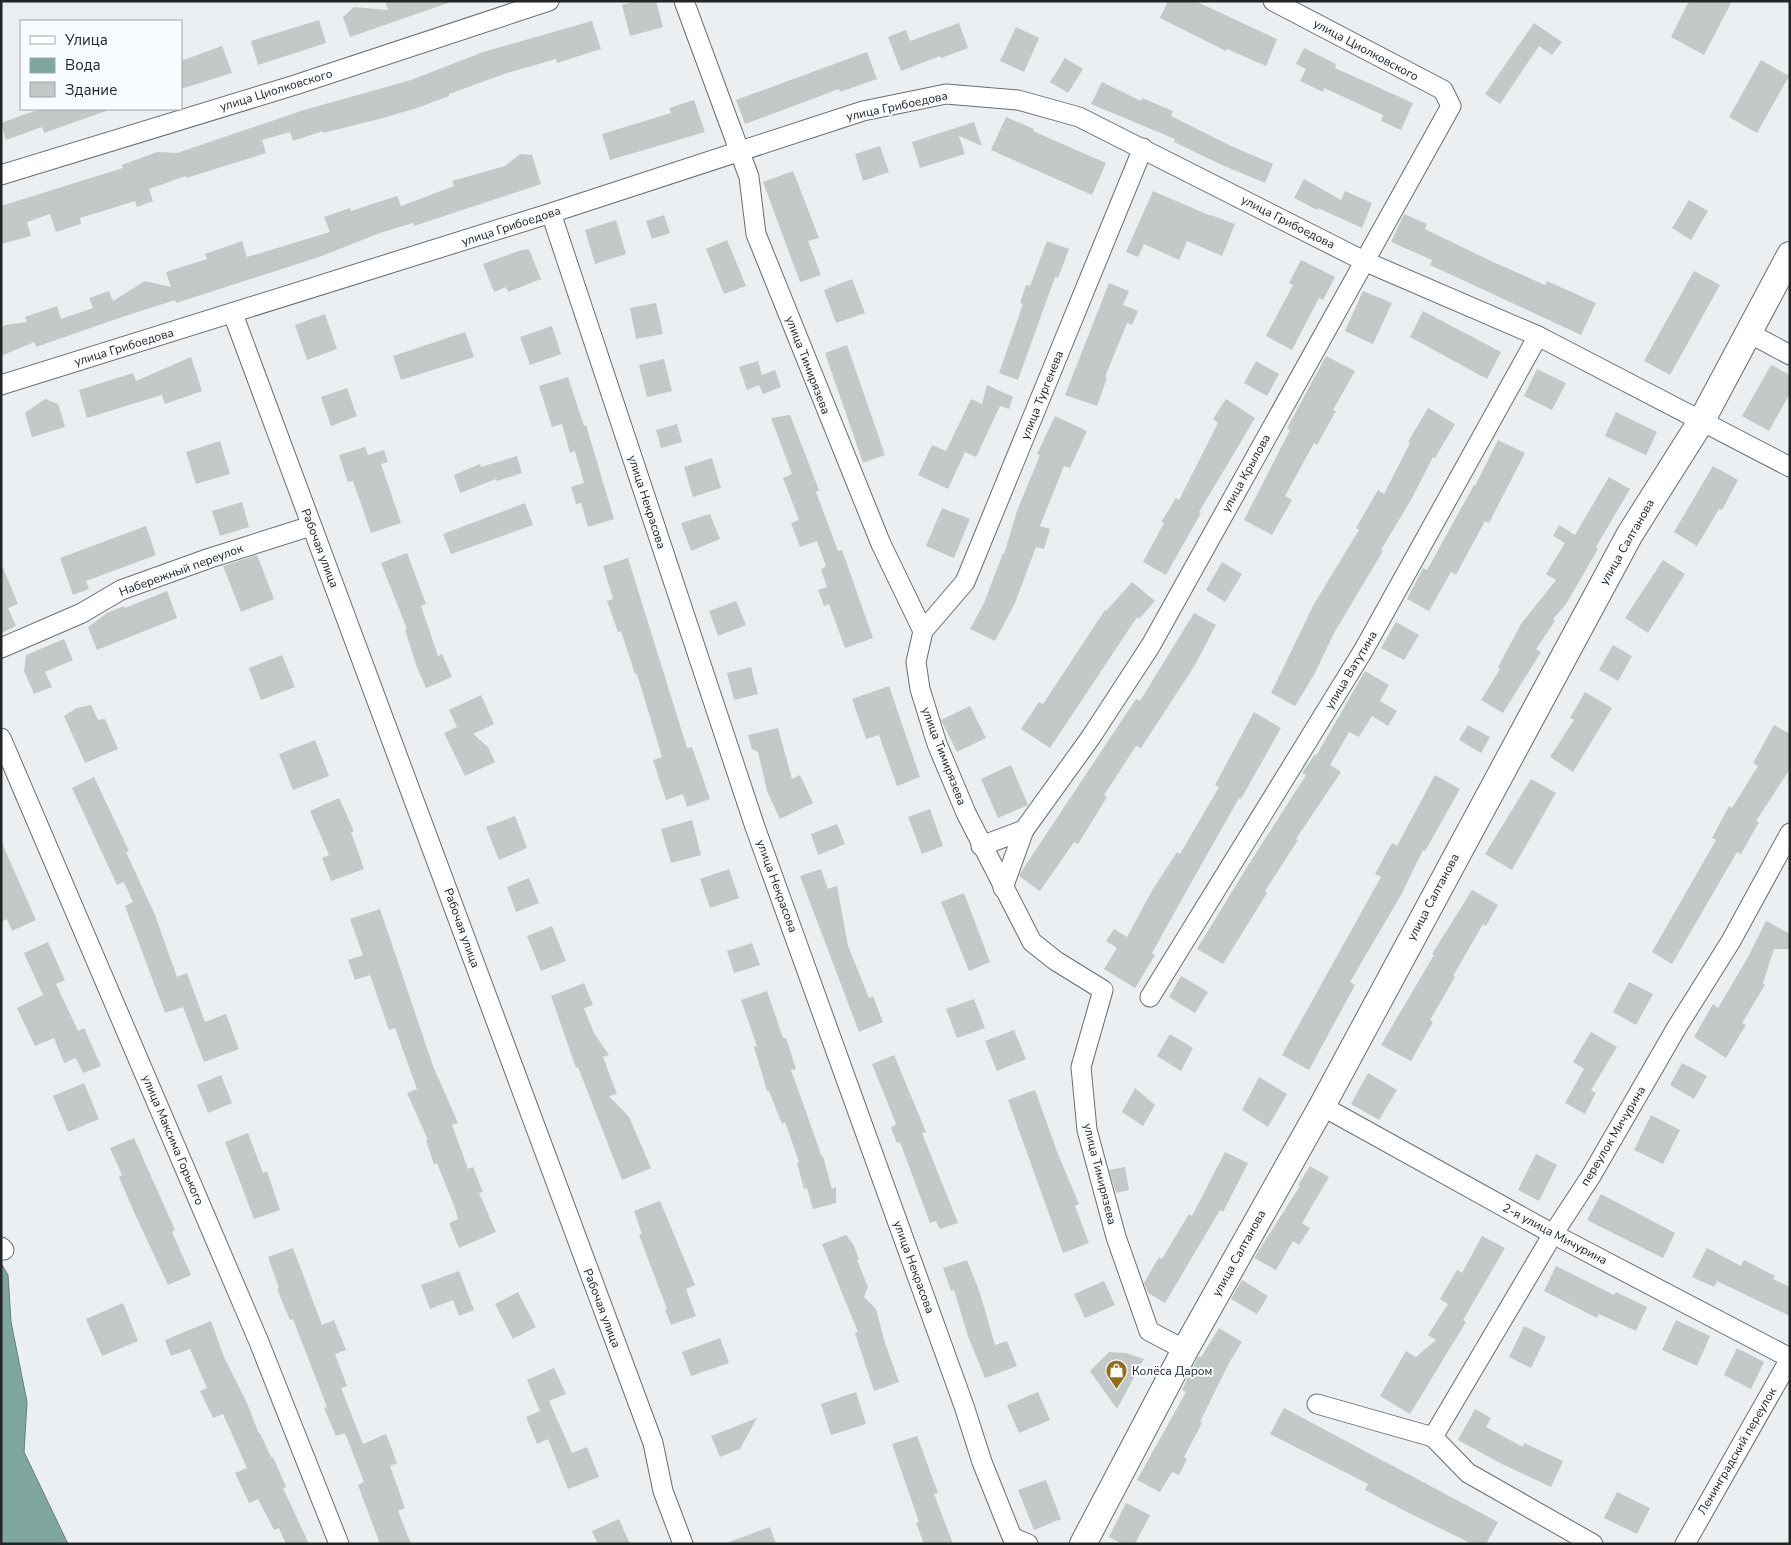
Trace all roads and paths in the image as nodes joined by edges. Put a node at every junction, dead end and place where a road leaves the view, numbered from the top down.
1 (549, 1) edge
2 (684, 1) edge
3 (1273, 1) edge
4 (1451, 106) joint
5 (1143, 148) junction
6 (738, 152) junction
7 (1, 175) edge
8 (551, 213) junction
9 (1790, 254) edge
10 (1364, 261) junction
11 (233, 314) junction
12 (1749, 333) junction
13 (1538, 336) junction
14 (1790, 355) edge
15 (1, 385) edge
16 (1702, 420) junction
17 (1790, 467) edge
18 (311, 526) junction
19 (923, 631) junction
20 (1, 648) edge
21 (1, 738) edge
22 (8, 773) edge
23 (1024, 830) junction
24 (1790, 833) edge
25 (981, 846) junction
26 (1003, 888) junction
27 (1150, 997) dead end
28 (1322, 1106) junction
29 (1553, 1234) junction
30 (1185, 1350) junction
31 (1790, 1358) edge
32 (1318, 1404) dead end
33 (1433, 1437) junction
34 (339, 1544) edge
35 (683, 1544) edge
36 (1028, 1544) edge
37 (1083, 1544) edge
38 (1593, 1544) edge
39 (1685, 1544) edge

1 - 7 street, улица Циолковского
2 - 6 street, улица Тимирязева
3 - 4 street, улица Циолковского
4 - 10 street, улица Крылова
5 - 6 street, улица Грибоедова
5 - 10 street, улица Грибоедова
5 - 19 street, улица Тургенева
6 - 8 street, улица Грибоедова
6 - 19 street, улица Тимирязева
8 - 11 street, улица Грибоедова
8 - 36 street, улица Некрасова
9 - 12 main road, улица Салтанова
10 - 13 street, улица Грибоедова
10 - 23 street, улица Крылова
11 - 15 street, улица Грибоедова
11 - 18 street, Рабочая улица
12 - 14 street
12 - 16 main road, улица Салтанова
13 - 16 street, улица Грибоедова
13 - 27 street, улица Ватутина
16 - 17 street, улица Грибоедова
16 - 28 main road, улица Салтанова
18 - 20 street, Набережный переулок
18 - 35 street, Рабочая улица
19 - 25 street, улица Тимирязева
21 - 22 street, улица Максима Горького
22 - 34 street, улица Максима Горького
23 - 25 street
23 - 26 street, улица Крылова
24 - 29 street, переулок Мичурина
25 - 26 street, улица Тимирязева
26 - 30 street, улица Тимирязева
28 - 29 street, 2-я улица Мичурина
28 - 30 main road, улица Салтанова
29 - 31 street, 2-я улица Мичурина
29 - 33 street, переулок Мичурина
30 - 37 main road, улица Салтанова
31 - 39 street, Ленинградский переулок
32 - 33 street
33 - 38 street

